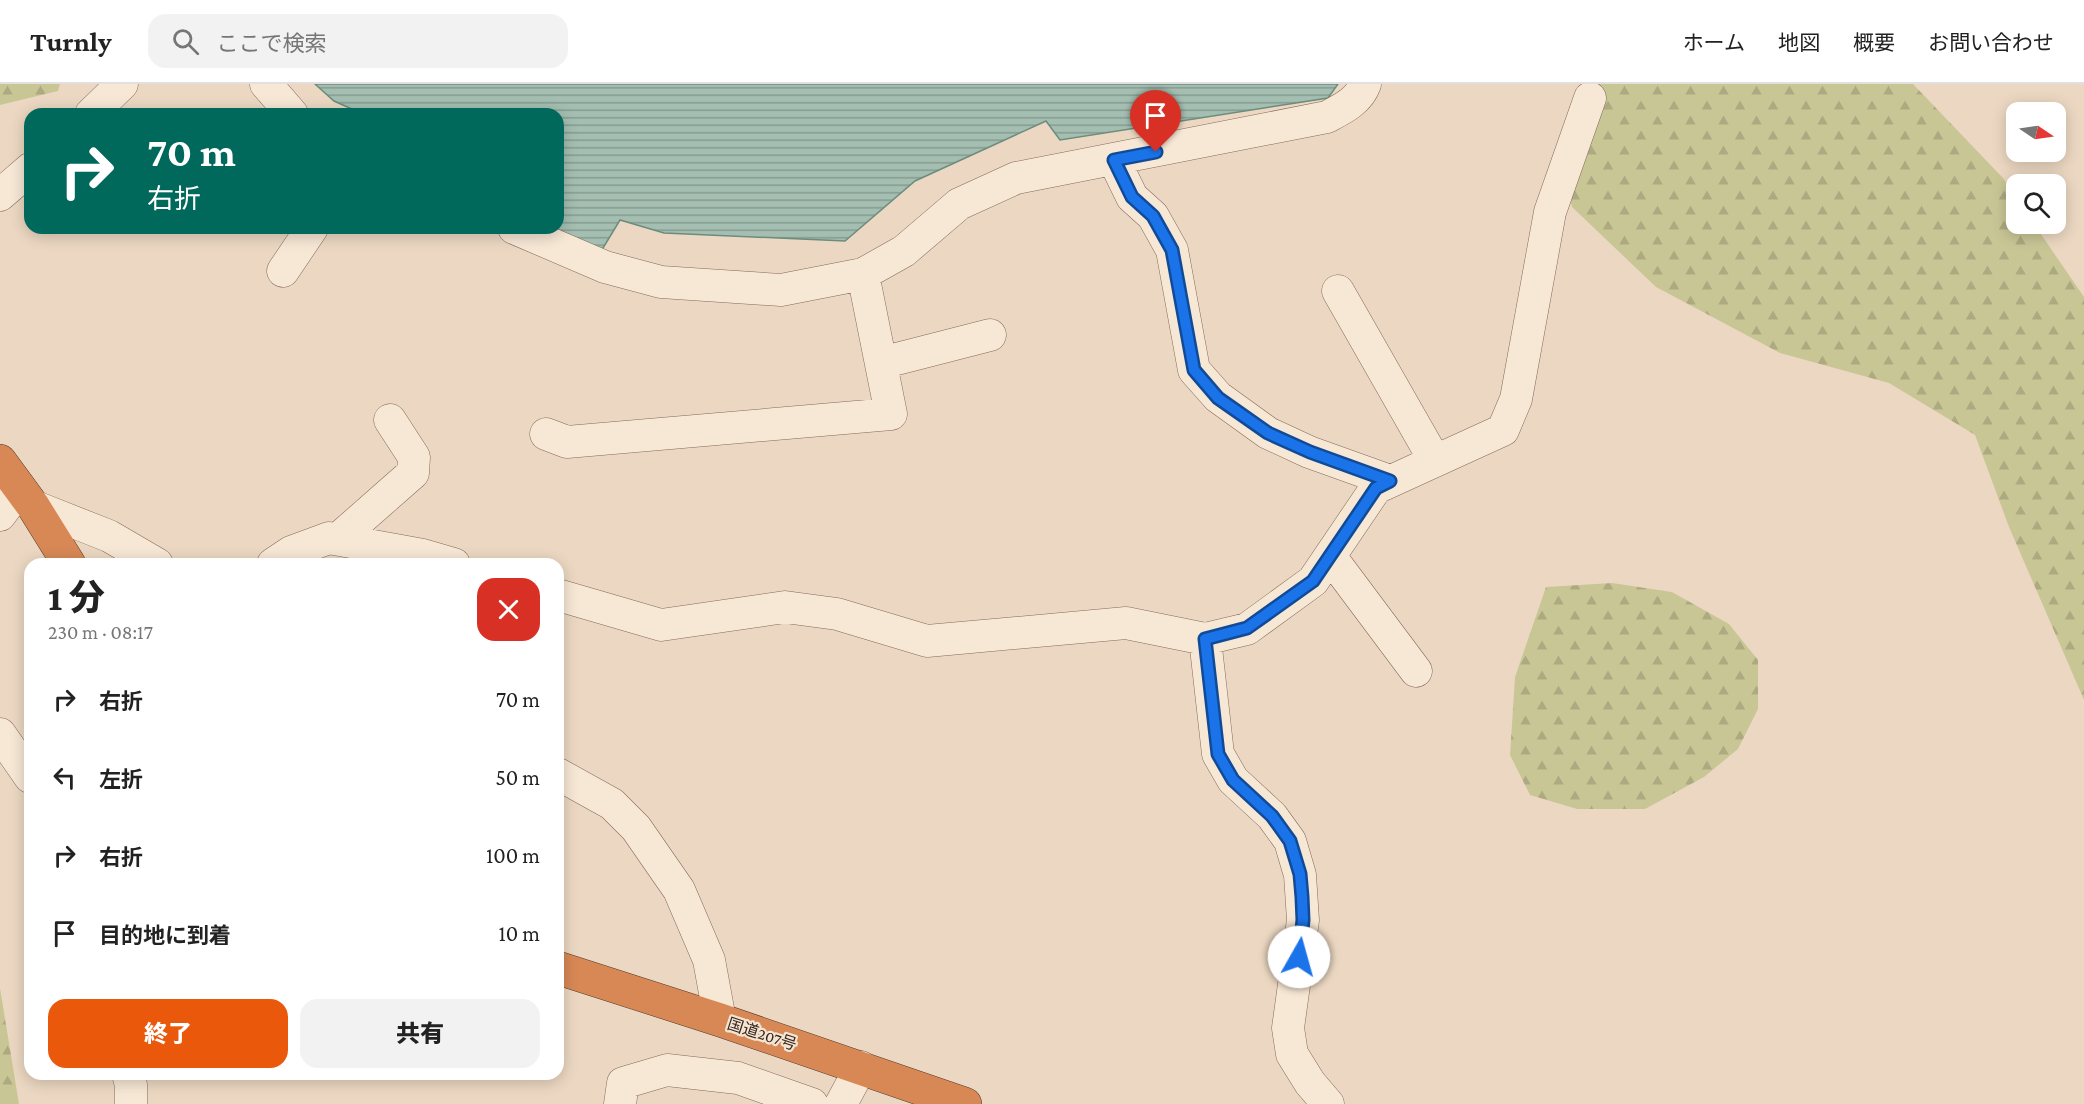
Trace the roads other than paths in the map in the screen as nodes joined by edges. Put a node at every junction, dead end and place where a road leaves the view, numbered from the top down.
1 (122, 84) edge
2 (266, 84) edge
3 (1365, 84) edge
4 (1590, 98) dead end
5 (97, 108) edge
6 (287, 108) edge
7 (1114, 160) junction
8 (24, 174) edge
9 (0, 195) edge
10 (308, 234) edge
11 (528, 234) edge
12 (283, 271) dead end
13 (863, 274) junction
14 (1338, 291) dead end
15 (990, 335) dead end
16 (881, 363) junction
17 (390, 420) dead end
18 (546, 434) dead end
19 (0, 461) edge
20 (1435, 461) junction
21 (1390, 481) junction
22 (27, 497) junction
23 (0, 515) edge
24 (338, 539) junction
25 (1330, 556) junction
26 (65, 558) edge
27 (147, 558) edge
28 (282, 558) edge
29 (433, 558) edge
30 (564, 597) edge
31 (1205, 639) junction
32 (1416, 671) dead end
33 (0, 734) edge
34 (24, 768) edge
35 (564, 777) edge
36 (564, 970) edge
37 (720, 1020) junction
38 (861, 1067) junction
39 (130, 1080) edge
40 (131, 1104) edge
41 (620, 1104) edge
42 (812, 1104) edge
43 (841, 1104) edge
44 (965, 1104) edge
45 (1328, 1104) edge

1 - 5 street
2 - 6 street
3 - 7 street
4 - 20 street
7 - 13 street
7 - 21 street
8 - 9 street
10 - 12 street
11 - 13 street
13 - 16 street
14 - 20 street
15 - 16 street
16 - 18 street
17 - 24 street
19 - 22 highway
20 - 21 street
21 - 25 street
22 - 23 street
22 - 26 highway
22 - 27 street
24 - 28 street
24 - 29 street
25 - 31 street
25 - 32 street
30 - 31 street
31 - 45 street
33 - 34 street
35 - 37 street
36 - 37 highway, 国道207号
37 - 38 highway, 国道207号
38 - 43 street
38 - 44 highway, 国道207号
39 - 40 street
41 - 42 street

